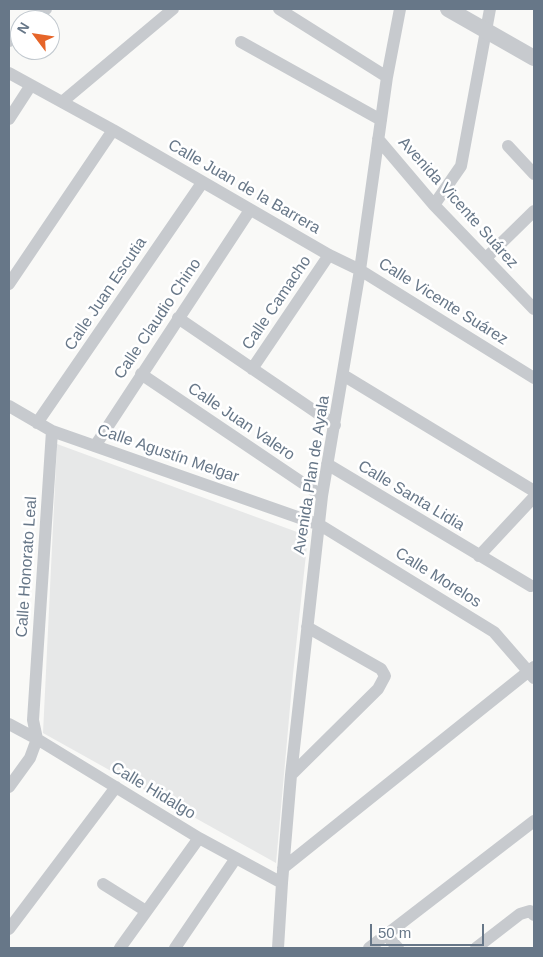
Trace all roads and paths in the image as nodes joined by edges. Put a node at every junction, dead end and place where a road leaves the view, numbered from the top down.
1 (173, 9) edge
2 (279, 9) edge
3 (400, 9) edge
4 (448, 9) edge
5 (490, 9) edge
6 (486, 30) junction
7 (241, 42) dead end
8 (534, 58) edge
9 (9, 73) edge
10 (387, 77) junction
11 (31, 85) junction
12 (62, 102) junction
13 (9, 118) edge
14 (380, 120) junction
15 (113, 130) junction
16 (378, 139) junction
17 (508, 146) dead end
18 (534, 174) edge
19 (202, 183) junction
20 (434, 205) junction
21 (250, 210) junction
22 (534, 211) edge
23 (329, 255) junction
24 (486, 258) junction
25 (360, 270) junction
26 (9, 284) edge
27 (534, 309) edge
28 (178, 318) junction
29 (252, 369) junction
30 (141, 374) junction
31 (343, 375) junction
32 (534, 378) edge
33 (9, 406) edge
34 (37, 422) junction
35 (335, 426) junction
36 (52, 431) junction
37 (95, 446) junction
38 (327, 464) junction
39 (534, 491) edge
40 (322, 496) junction
41 (534, 497) edge
42 (320, 524) junction
43 (479, 556) junction
44 (531, 586) dead end
45 (306, 627) junction
46 (532, 672) edge
47 (9, 724) edge
48 (36, 739) junction
49 (291, 775) junction
50 (9, 787) edge
51 (116, 787) junction
52 (534, 822) edge
53 (199, 838) junction
54 (236, 858) junction
55 (283, 868) junction
56 (282, 883) junction
57 (103, 884) dead end
58 (146, 911) junction
59 (532, 913) edge
60 (9, 929) edge
61 (386, 936) junction
62 (120, 948) edge
63 (175, 948) edge
64 (278, 948) edge
65 (369, 948) edge
66 (398, 948) edge
67 (476, 948) edge

1 - 12 street
2 - 10 street
3 - 10 street, Avenida Plan de Ayala
4 - 6 street
5 - 6 street
6 - 8 street
6 - 20 street
7 - 14 street
9 - 11 street, Calle Juan de la Barrera
10 - 14 street, Avenida Plan de Ayala
11 - 12 street, Calle Juan de la Barrera
11 - 13 street
12 - 15 street, Calle Juan de la Barrera
14 - 16 street, Avenida Plan de Ayala
15 - 19 street, Calle Juan de la Barrera
15 - 26 street
16 - 20 street, Avenida Vicente Suárez
16 - 25 street, Avenida Plan de Ayala
17 - 18 street
19 - 21 street, Calle Juan de la Barrera
19 - 34 street, Calle Juan Escutia
20 - 24 street, Avenida Vicente Suárez
21 - 23 street, Calle Juan de la Barrera
21 - 28 street, Calle Claudio Chino
22 - 24 street
23 - 25 street, Calle Juan de la Barrera
23 - 29 street, Calle Camacho
24 - 27 street, Avenida Vicente Suárez
25 - 31 street, Avenida Plan de Ayala
25 - 32 street, Calle Vicente Suárez
28 - 29 street
28 - 30 street, Calle Claudio Chino
29 - 35 street
30 - 37 street, Calle Claudio Chino
30 - 40 street, Calle Juan Valero
31 - 35 street, Avenida Plan de Ayala
31 - 39 street
33 - 34 street, Calle Agustín Melgar
34 - 36 street, Calle Agustín Melgar
35 - 38 street, Avenida Plan de Ayala
36 - 37 street, Calle Agustín Melgar
36 - 48 street, Calle Honorato Leal
37 - 42 street, Calle Agustín Melgar
38 - 40 street, Avenida Plan de Ayala
38 - 43 street, Calle Santa Lidia
40 - 42 street, Avenida Plan de Ayala
41 - 43 street
42 - 45 street, Avenida Plan de Ayala
42 - 46 street, Calle Morelos
43 - 44 street, Calle Santa Lidia
45 - 49 street, Avenida Plan de Ayala
45 - 49 street
46 - 55 street
47 - 48 street, Calle Hidalgo
48 - 50 street, Calle Honorato Leal
48 - 51 street, Calle Hidalgo
49 - 55 street, Avenida Plan de Ayala
51 - 53 street, Calle Hidalgo
51 - 60 street
52 - 61 street
53 - 54 street, Calle Hidalgo
53 - 58 street
54 - 56 street, Calle Hidalgo
54 - 63 street
55 - 56 street, Avenida Plan de Ayala
56 - 64 street, Avenida Plan de Ayala
57 - 58 street
58 - 62 street
59 - 67 street
61 - 65 street
61 - 66 street

